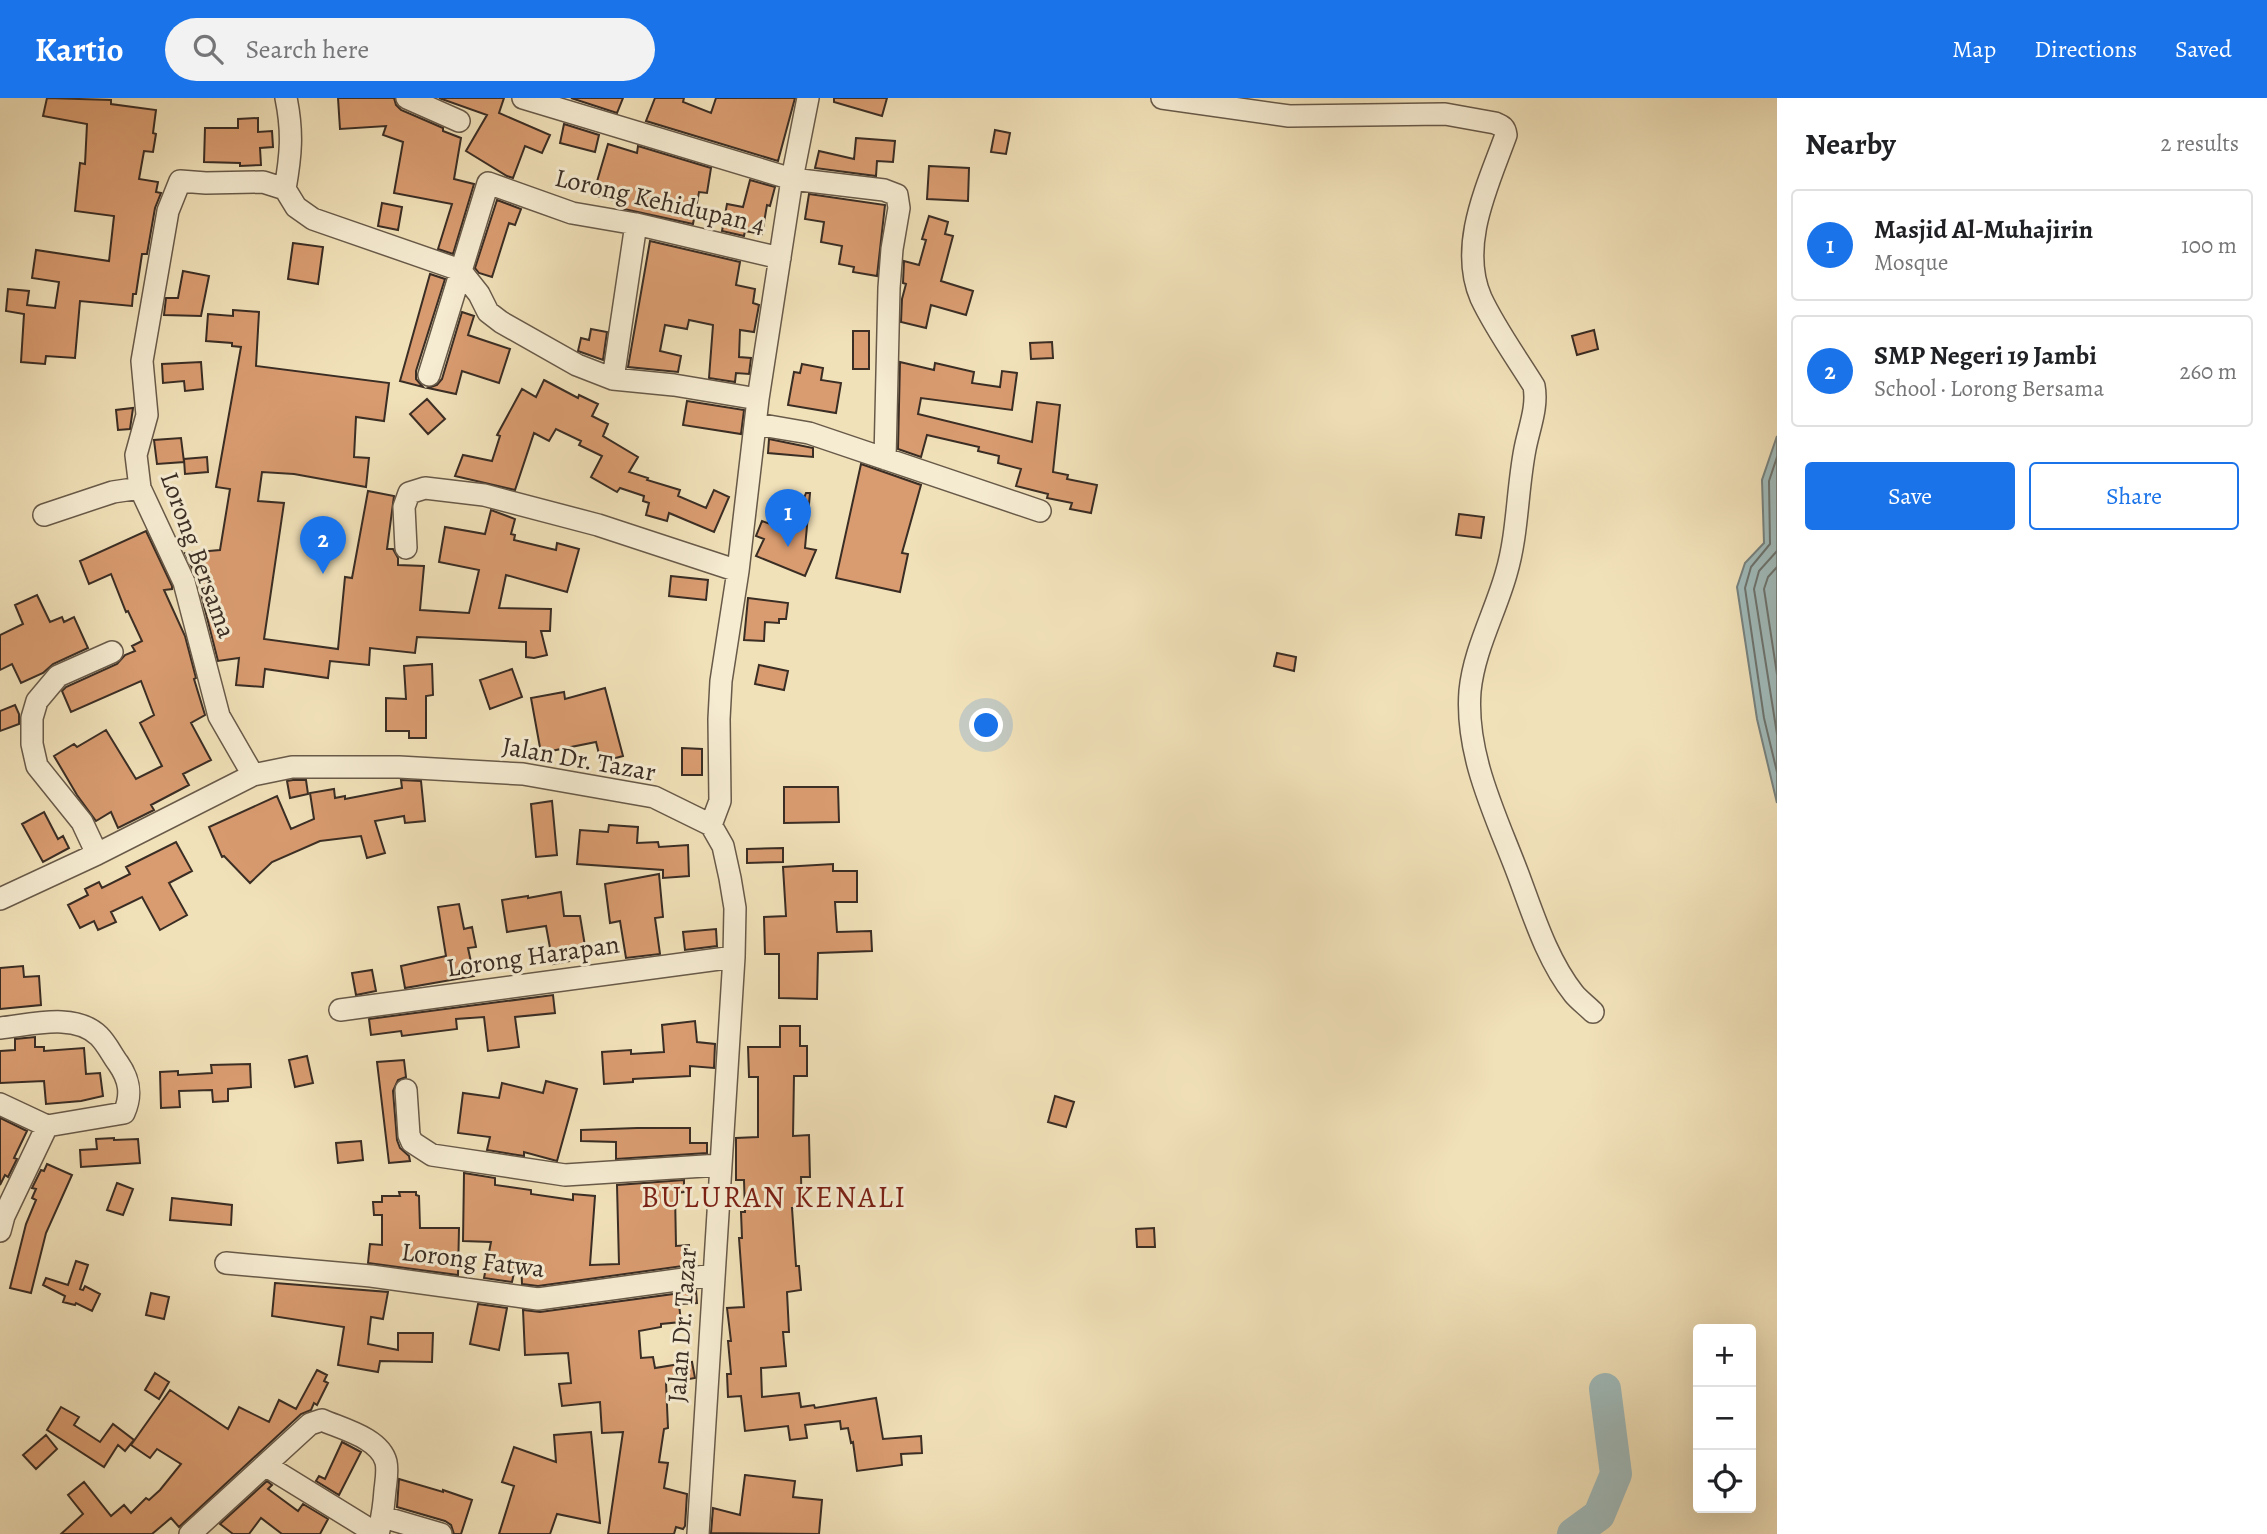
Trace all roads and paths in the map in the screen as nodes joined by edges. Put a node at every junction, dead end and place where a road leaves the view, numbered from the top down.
1 (286, 98) edge
2 (407, 98) edge
3 (523, 98) edge
4 (808, 98) edge
5 (1162, 98) edge
6 (459, 121) dead end
7 (792, 178) junction
8 (285, 189) junction
9 (636, 224) junction
10 (780, 258) junction
11 (460, 270) junction
12 (429, 375) dead end
13 (614, 379) junction
14 (758, 400) junction
15 (756, 424) junction
16 (885, 459) junction
17 (140, 488) junction
18 (1040, 511) dead end
19 (44, 515) dead end
20 (406, 548) dead end
21 (738, 571) junction
22 (113, 652) dead end
23 (253, 775) junction
24 (711, 825) junction
25 (97, 855) junction
26 (0, 900) edge
27 (734, 957) junction
28 (340, 1010) dead end
29 (1593, 1012) dead end
30 (0, 1028) edge
31 (406, 1090) dead end
32 (0, 1104) edge
33 (47, 1126) junction
34 (720, 1165) junction
35 (1, 1220) edge
36 (226, 1263) dead end
37 (713, 1275) junction
38 (265, 1465) junction
39 (379, 1528) edge
40 (190, 1534) edge
41 (442, 1534) edge
42 (698, 1534) edge

1 - 8 street
2 - 6 street
3 - 7 street
4 - 7 street
5 - 29 street
7 - 10 street
7 - 16 street
8 - 11 street
8 - 17 street, Lorong Bersama
9 - 10 street, Lorong Kehidupan 4
9 - 11 street, Lorong Kehidupan 4
9 - 13 street
10 - 14 street
11 - 12 street
11 - 13 street
13 - 14 street
14 - 15 street
15 - 16 street
15 - 21 street
16 - 18 street
17 - 19 street
17 - 23 street, Lorong Bersama
20 - 21 street
21 - 24 street
22 - 25 street
23 - 24 street, Jalan Dr. Tazar
23 - 25 street, Jalan Dr. Tazar
24 - 27 street, Jalan Dr. Tazar
25 - 26 street, Jalan Dr. Tazar
27 - 28 street, Lorong Harapan
27 - 34 street, Jalan Dr. Tazar
30 - 33 street
31 - 34 street
32 - 33 street
33 - 35 street
34 - 37 street, Jalan Dr. Tazar
36 - 37 street, Lorong Fatwa
37 - 42 street, Jalan Dr. Tazar
38 - 39 street
38 - 39 street
38 - 40 street
39 - 41 street

